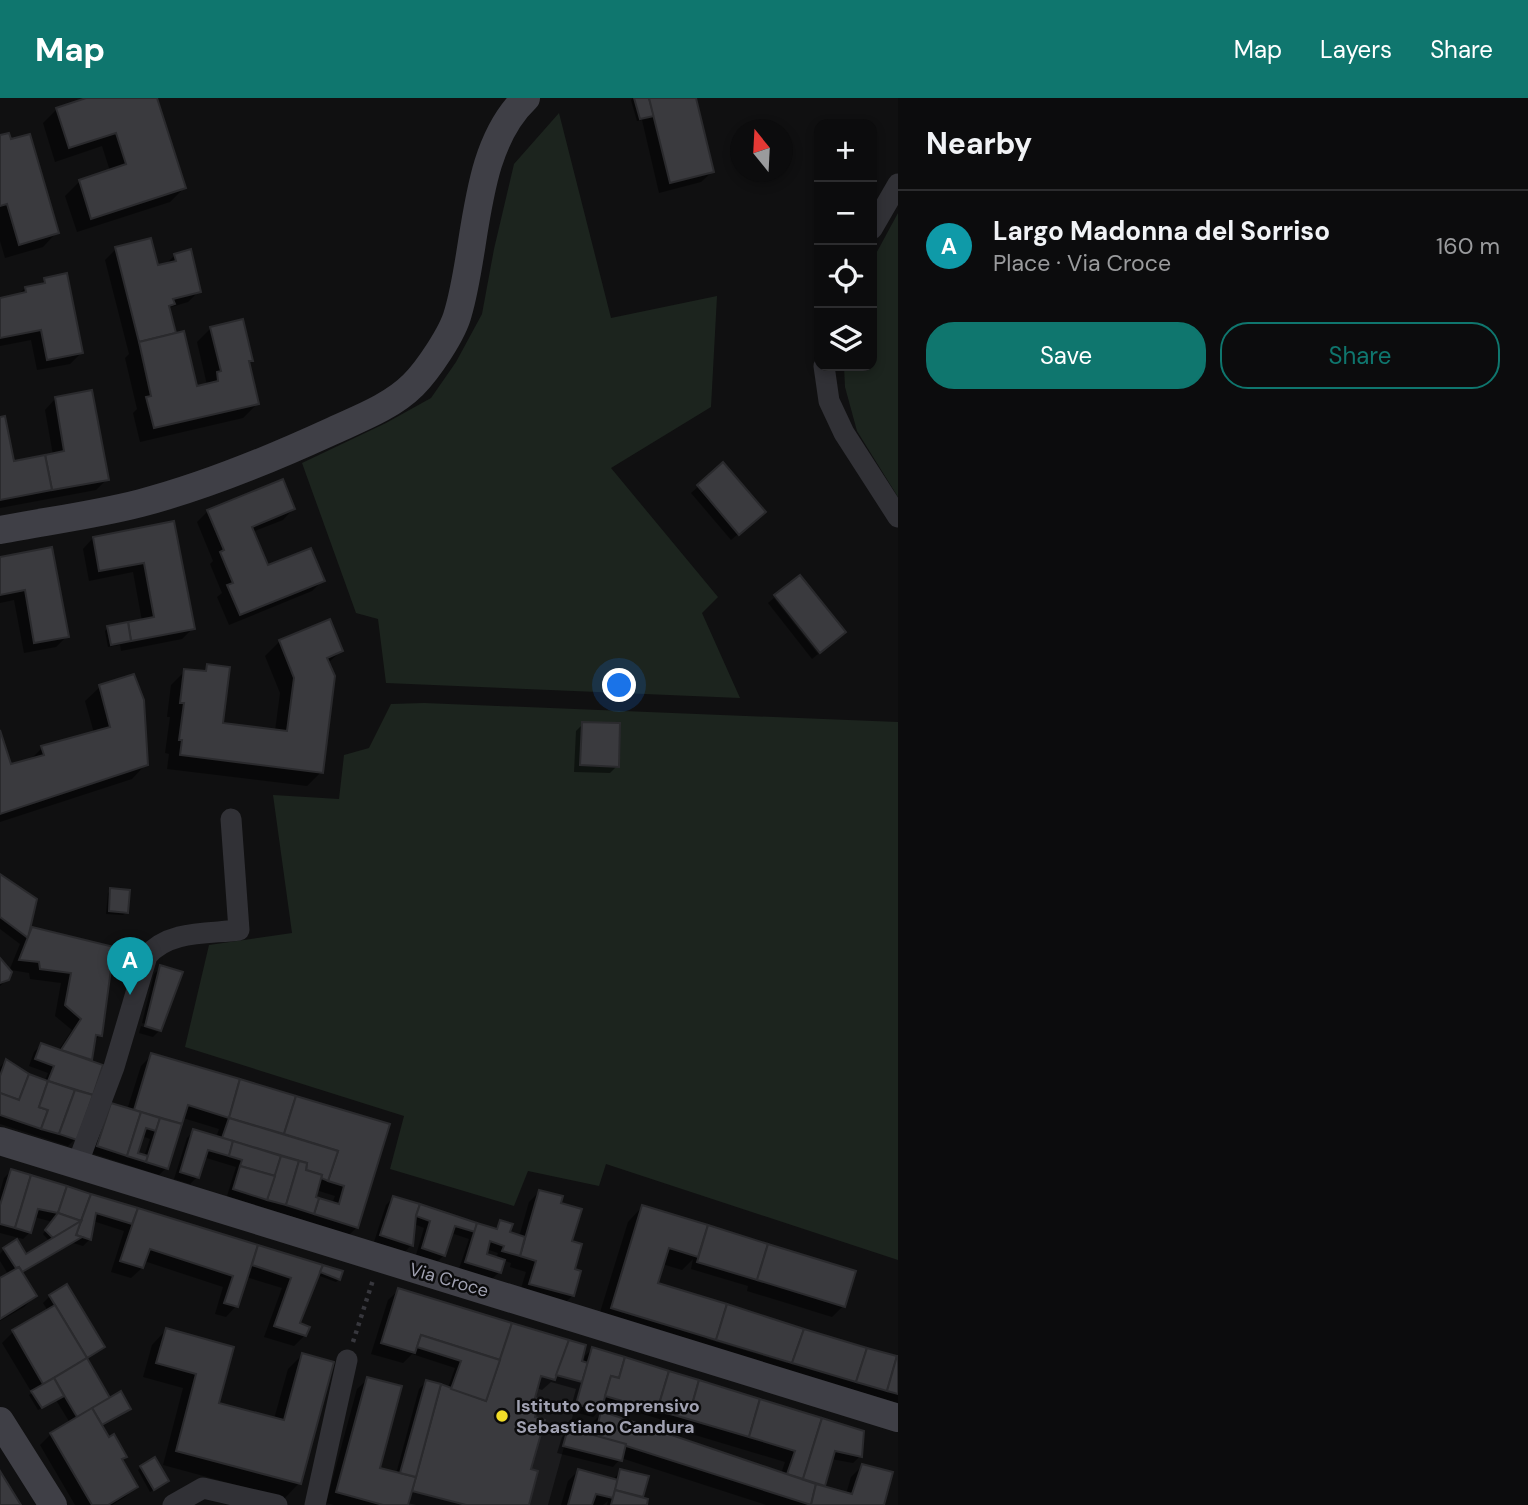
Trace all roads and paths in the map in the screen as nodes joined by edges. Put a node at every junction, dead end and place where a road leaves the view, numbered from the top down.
1 (526, 98) edge
2 (898, 184) edge
3 (877, 220) edge
4 (825, 371) edge
5 (898, 517) edge
6 (0, 530) edge
7 (231, 819) dead end
8 (0, 1141) edge
9 (77, 1165) junction
10 (379, 1259) junction
11 (347, 1360) joint
12 (898, 1418) edge
13 (0, 1422) edge
14 (53, 1505) edge
15 (173, 1505) edge
16 (277, 1505) edge
17 (315, 1505) edge

1 - 6 street
2 - 3 street
4 - 5 street
7 - 9 street
8 - 9 street, Via Croce
9 - 10 street, Via Croce
10 - 11 path
10 - 12 street, Via Croce
11 - 17 street
13 - 14 street
15 - 16 street

